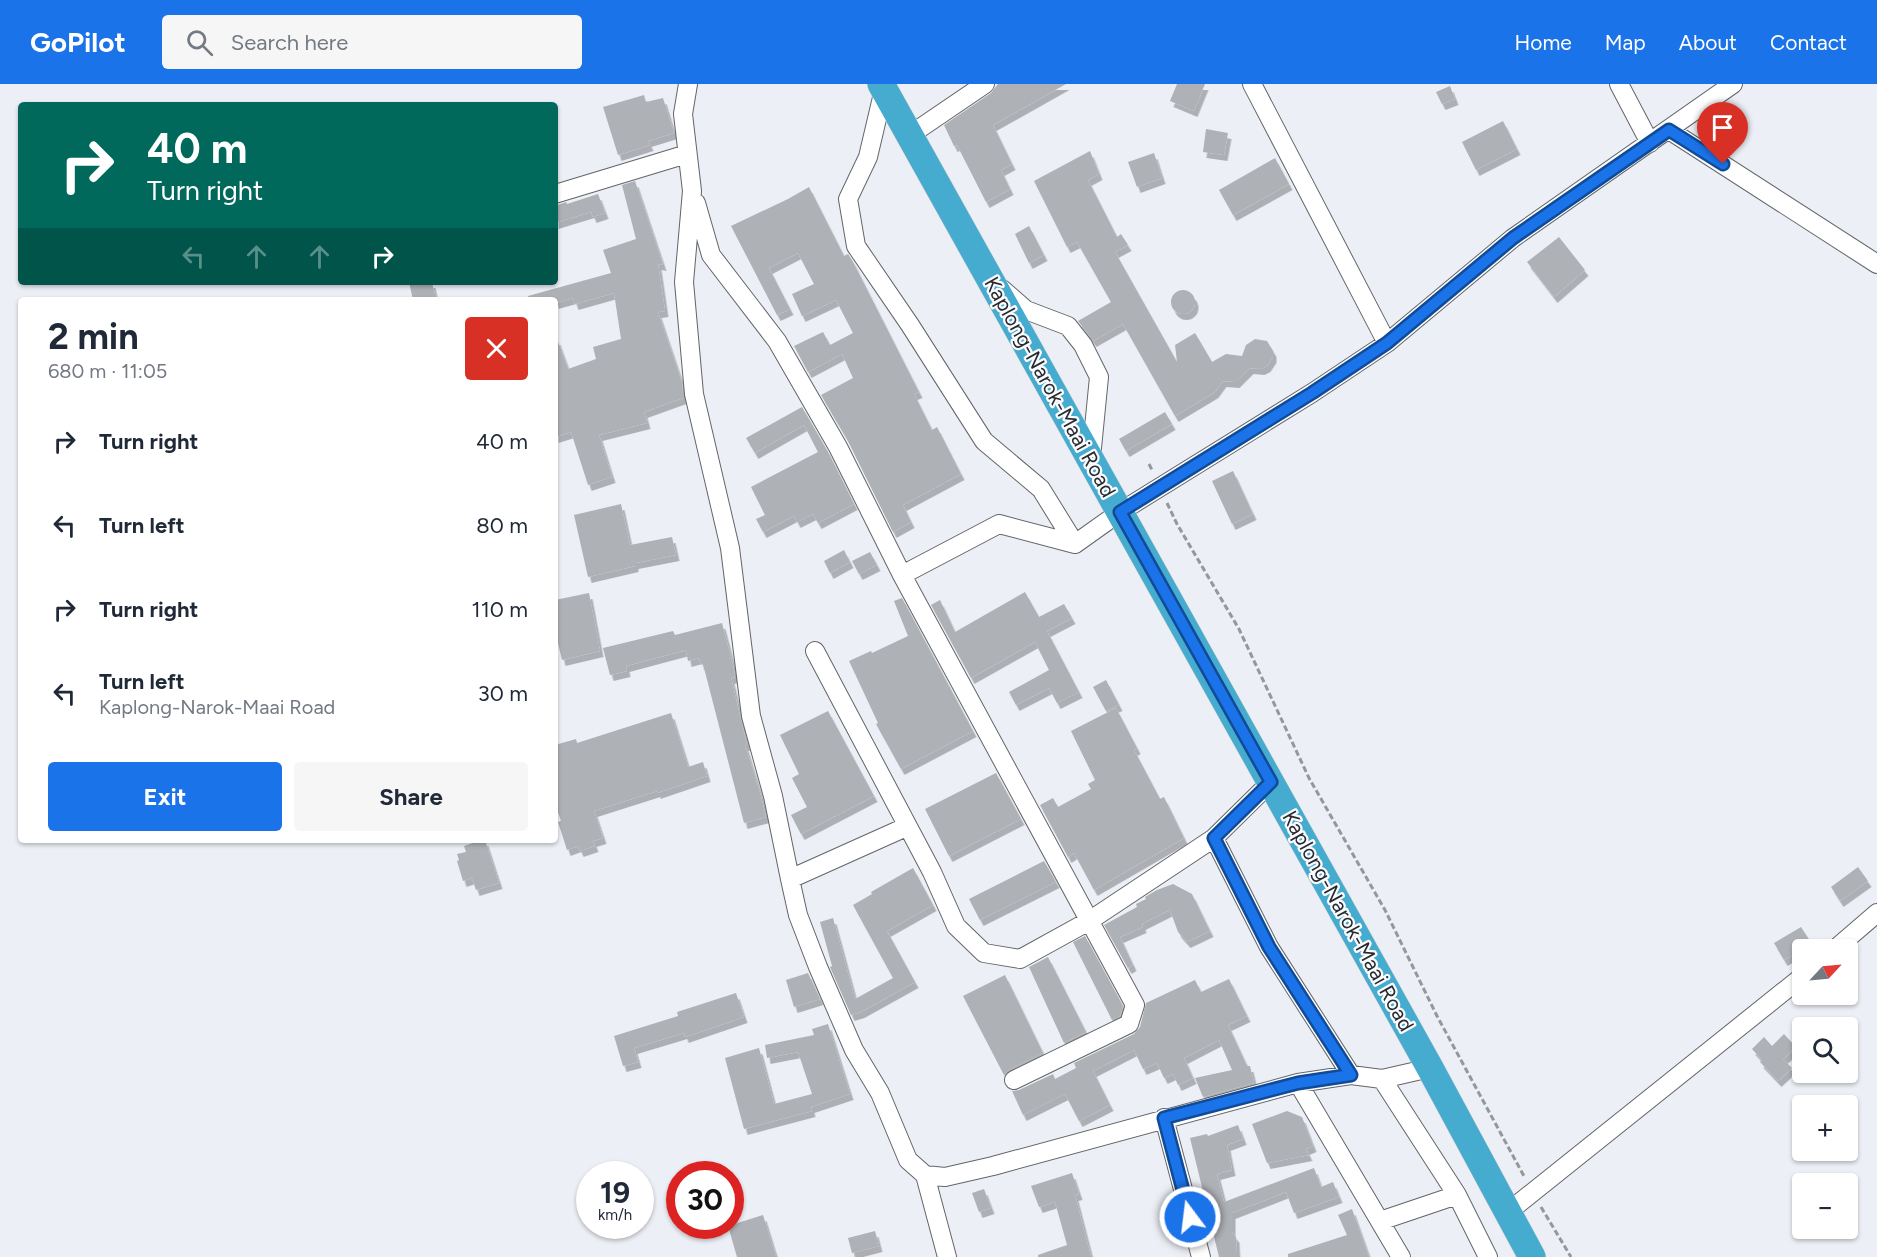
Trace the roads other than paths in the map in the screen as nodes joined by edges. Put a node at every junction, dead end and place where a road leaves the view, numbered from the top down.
1 (688, 84) edge
2 (1252, 84) edge
3 (1619, 84) edge
4 (1733, 84) edge
5 (980, 85) edge
6 (882, 86) edge
7 (1669, 130) junction
8 (910, 135) junction
9 (1650, 143) junction
10 (687, 154) junction
11 (693, 191) junction
12 (558, 193) edge
13 (1877, 264) edge
14 (991, 281) junction
15 (1387, 343) junction
16 (1091, 459) junction
17 (1120, 512) junction
18 (1075, 544) junction
19 (902, 575) junction
20 (815, 651) dead end
21 (1271, 782) junction
22 (906, 827) junction
23 (1214, 838) junction
24 (790, 879) junction
25 (1877, 913) edge
26 (1089, 921) junction
27 (1847, 939) edge
28 (1792, 985) edge
29 (1430, 1068) junction
30 (1351, 1075) junction
31 (1382, 1079) junction
32 (1014, 1080) dead end
33 (1298, 1083) junction
34 (1164, 1118) junction
35 (925, 1175) junction
36 (1457, 1195) junction
37 (1508, 1212) junction
38 (1380, 1221) junction
39 (947, 1257) edge
40 (1200, 1257) edge
41 (1401, 1257) edge
42 (1488, 1257) edge
43 (1532, 1257) edge

1 - 10 street
2 - 15 street
3 - 9 street
4 - 7 street
5 - 8 street
6 - 8 highway, Kaplong-Narok-Maai Road
6 - 18 street
7 - 9 street
7 - 13 street
8 - 14 highway, Kaplong-Narok-Maai Road
9 - 15 street
10 - 11 street
10 - 12 street
11 - 19 street
11 - 24 street
14 - 16 highway, Kaplong-Narok-Maai Road
14 - 16 street
15 - 17 street
16 - 17 highway, Kaplong-Narok-Maai Road
17 - 18 street
17 - 21 highway, Kaplong-Narok-Maai Road
18 - 19 street
19 - 26 street
20 - 22 street
21 - 23 street
21 - 29 highway, Kaplong-Narok-Maai Road
22 - 24 street
22 - 26 street
23 - 26 street
23 - 30 street
24 - 35 street
25 - 27 street
26 - 32 street
28 - 37 street
29 - 31 street
29 - 37 highway, Kaplong-Narok-Maai Road
30 - 31 street
30 - 33 street
31 - 36 street
33 - 34 street
33 - 38 street
34 - 35 street
34 - 40 street
35 - 39 street
36 - 38 street
36 - 42 street
37 - 43 highway, Kaplong-Narok-Maai Road
38 - 41 street

